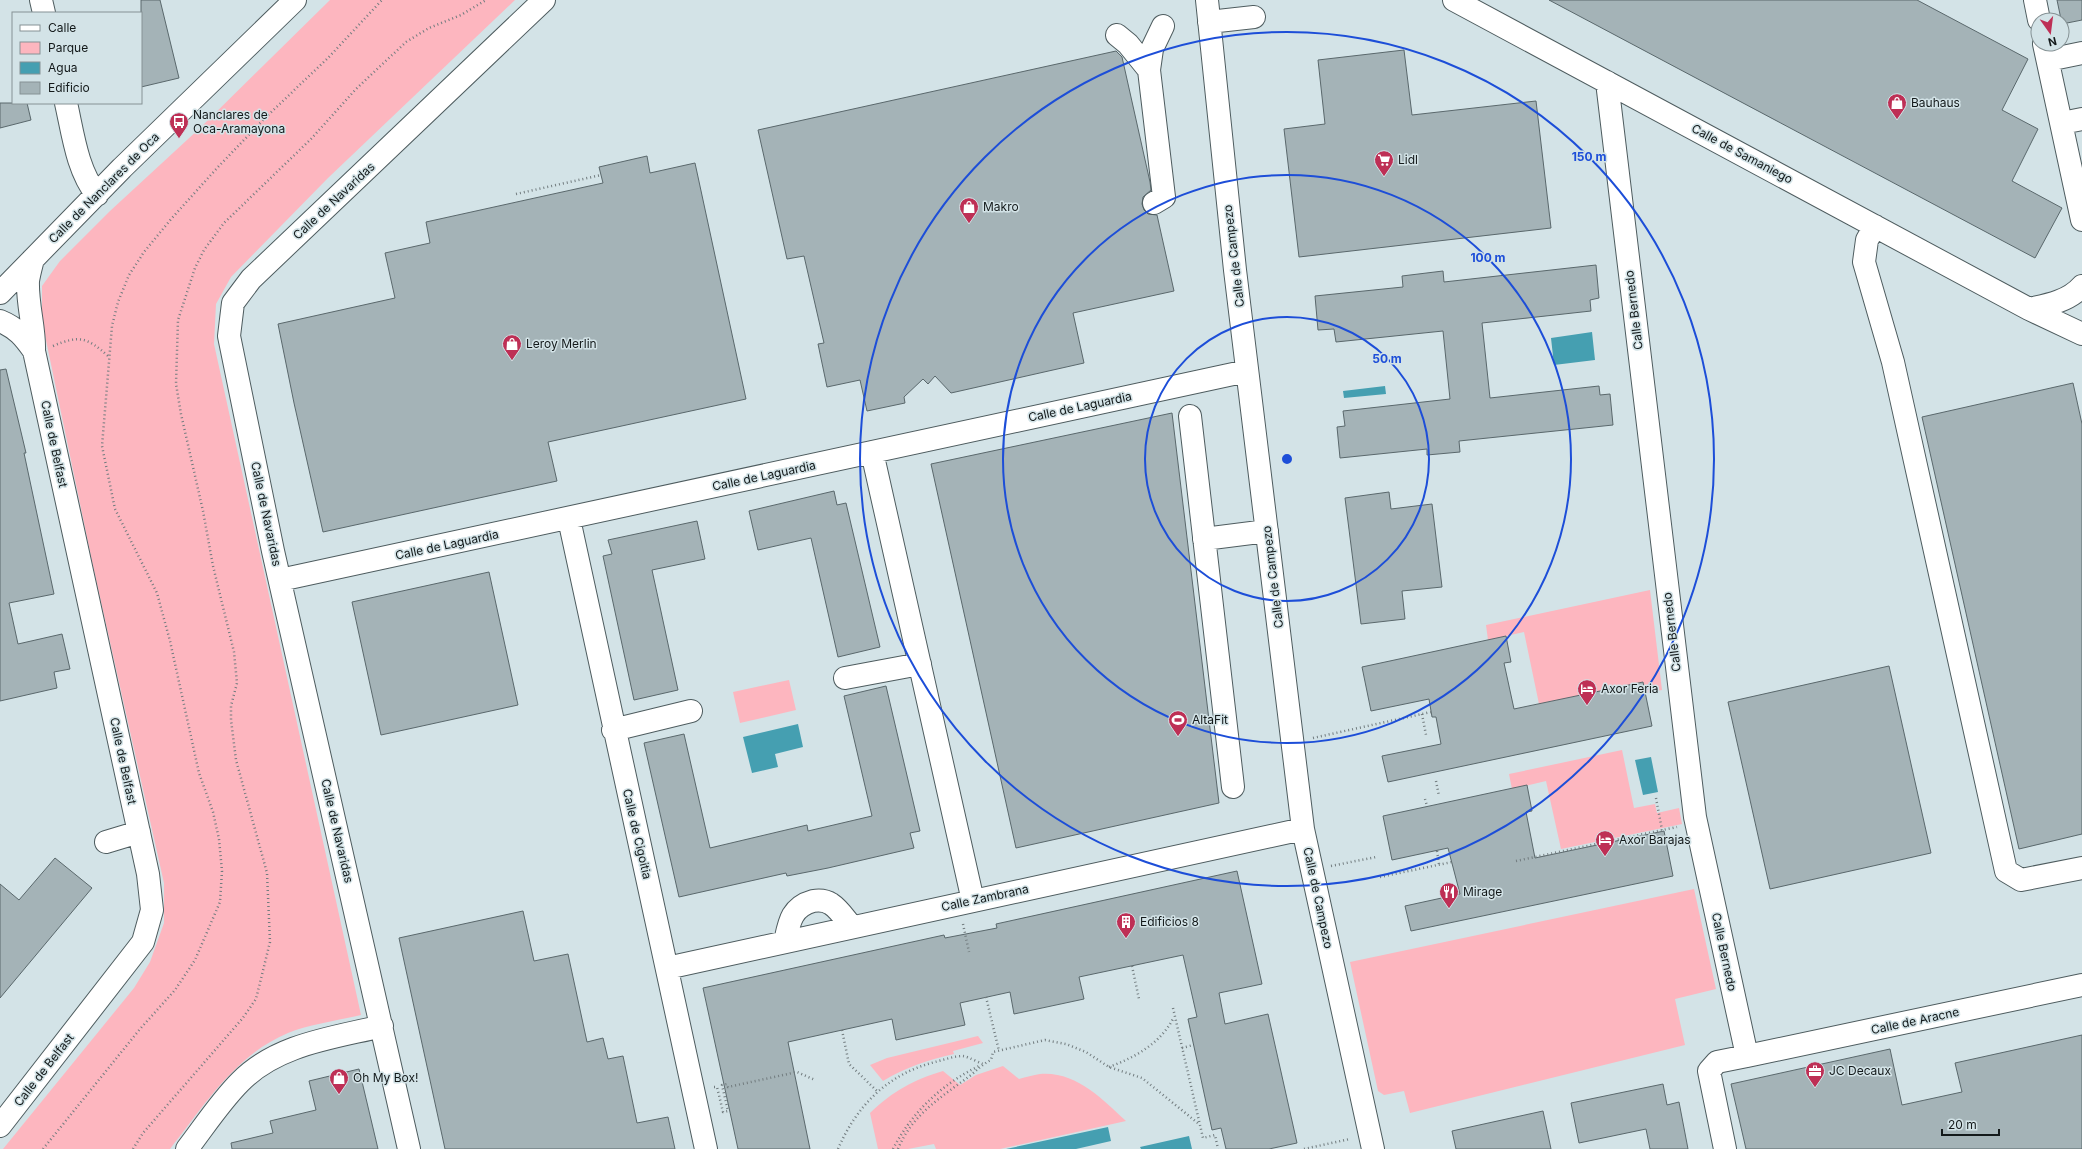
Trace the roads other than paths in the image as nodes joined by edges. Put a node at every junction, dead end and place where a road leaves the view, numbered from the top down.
1 (41, 0) edge
2 (295, 0) edge
3 (544, 0) edge
4 (1207, 0) edge
5 (1454, 0) edge
6 (2035, 0) edge
7 (44, 12) edge
8 (2037, 12) edge
9 (1254, 17) dead end
10 (1209, 22) junction
11 (1163, 26) dead end
12 (1117, 35) dead end
13 (2046, 52) edge
14 (2082, 53) edge
15 (1149, 70) junction
16 (1607, 82) junction
17 (66, 104) edge
18 (2072, 121) edge
19 (97, 195) junction
20 (1154, 203) dead end
21 (2082, 220) edge
22 (1875, 226) junction
23 (33, 259) junction
24 (2082, 286) edge
25 (0, 293) edge
26 (2029, 309) junction
27 (0, 322) edge
28 (2080, 331) edge
29 (34, 351) junction
30 (1247, 371) junction
31 (1190, 416) dead end
32 (872, 452) junction
33 (569, 519) junction
34 (1267, 531) junction
35 (1204, 539) junction
36 (280, 580) junction
37 (920, 664) junction
38 (845, 678) dead end
39 (691, 711) dead end
40 (613, 730) junction
41 (1233, 787) dead end
42 (1303, 829) junction
43 (139, 832) junction
44 (106, 842) dead end
45 (2082, 868) edge
46 (967, 909) junction
47 (852, 927) junction
48 (785, 942) junction
49 (667, 968) junction
50 (2082, 985) edge
51 (382, 1026) junction
52 (1747, 1056) junction
53 (0, 1126) edge
54 (1371, 1142) edge
55 (187, 1149) edge
56 (409, 1149) edge
57 (706, 1149) edge
58 (1725, 1149) edge

1 - 7 street
2 - 19 street, Calle de Nanclares de Oca
3 - 36 street, Calle de Navaridas
4 - 10 street, Calle de Campezo
5 - 16 street, Calle de Samaniego
6 - 8 street
9 - 10 street
10 - 30 street, Calle de Campezo
11 - 15 street
12 - 15 street
13 - 14 street
13 - 18 street
15 - 20 street
16 - 22 street, Calle de Samaniego
16 - 52 street, Calle Bernedo
17 - 19 street
18 - 21 street
19 - 23 street, Calle de Nanclares de Oca
22 - 26 street, Calle de Samaniego
22 - 45 street
23 - 25 street, Calle de Nanclares de Oca
23 - 29 street, Calle de Belfast
24 - 26 street
26 - 28 street, Calle de Samaniego
27 - 29 street, Calle de Belfast
29 - 43 street, Calle de Belfast
30 - 32 street, Calle de Laguardia
30 - 34 street, Calle de Campezo
31 - 35 street
32 - 33 street, Calle de Laguardia
32 - 37 street
33 - 36 street, Calle de Laguardia
33 - 40 street, Calle de Cigoitia
34 - 35 street
34 - 42 street, Calle de Campezo
35 - 41 street
36 - 51 street, Calle de Navaridas
37 - 38 street
37 - 46 street
39 - 40 street
40 - 49 street, Calle de Cigoitia
42 - 46 street, Calle Zambrana
42 - 54 street, Calle de Campezo
43 - 44 street
43 - 53 street, Calle de Belfast
46 - 47 street, Calle Zambrana
47 - 48 street, Calle Zambrana
47 - 48 street
48 - 49 street, Calle Zambrana
49 - 57 street, Calle de Cigoitia
50 - 52 street, Calle de Aracne
51 - 55 street
51 - 56 street, Calle de Navaridas
52 - 58 street

